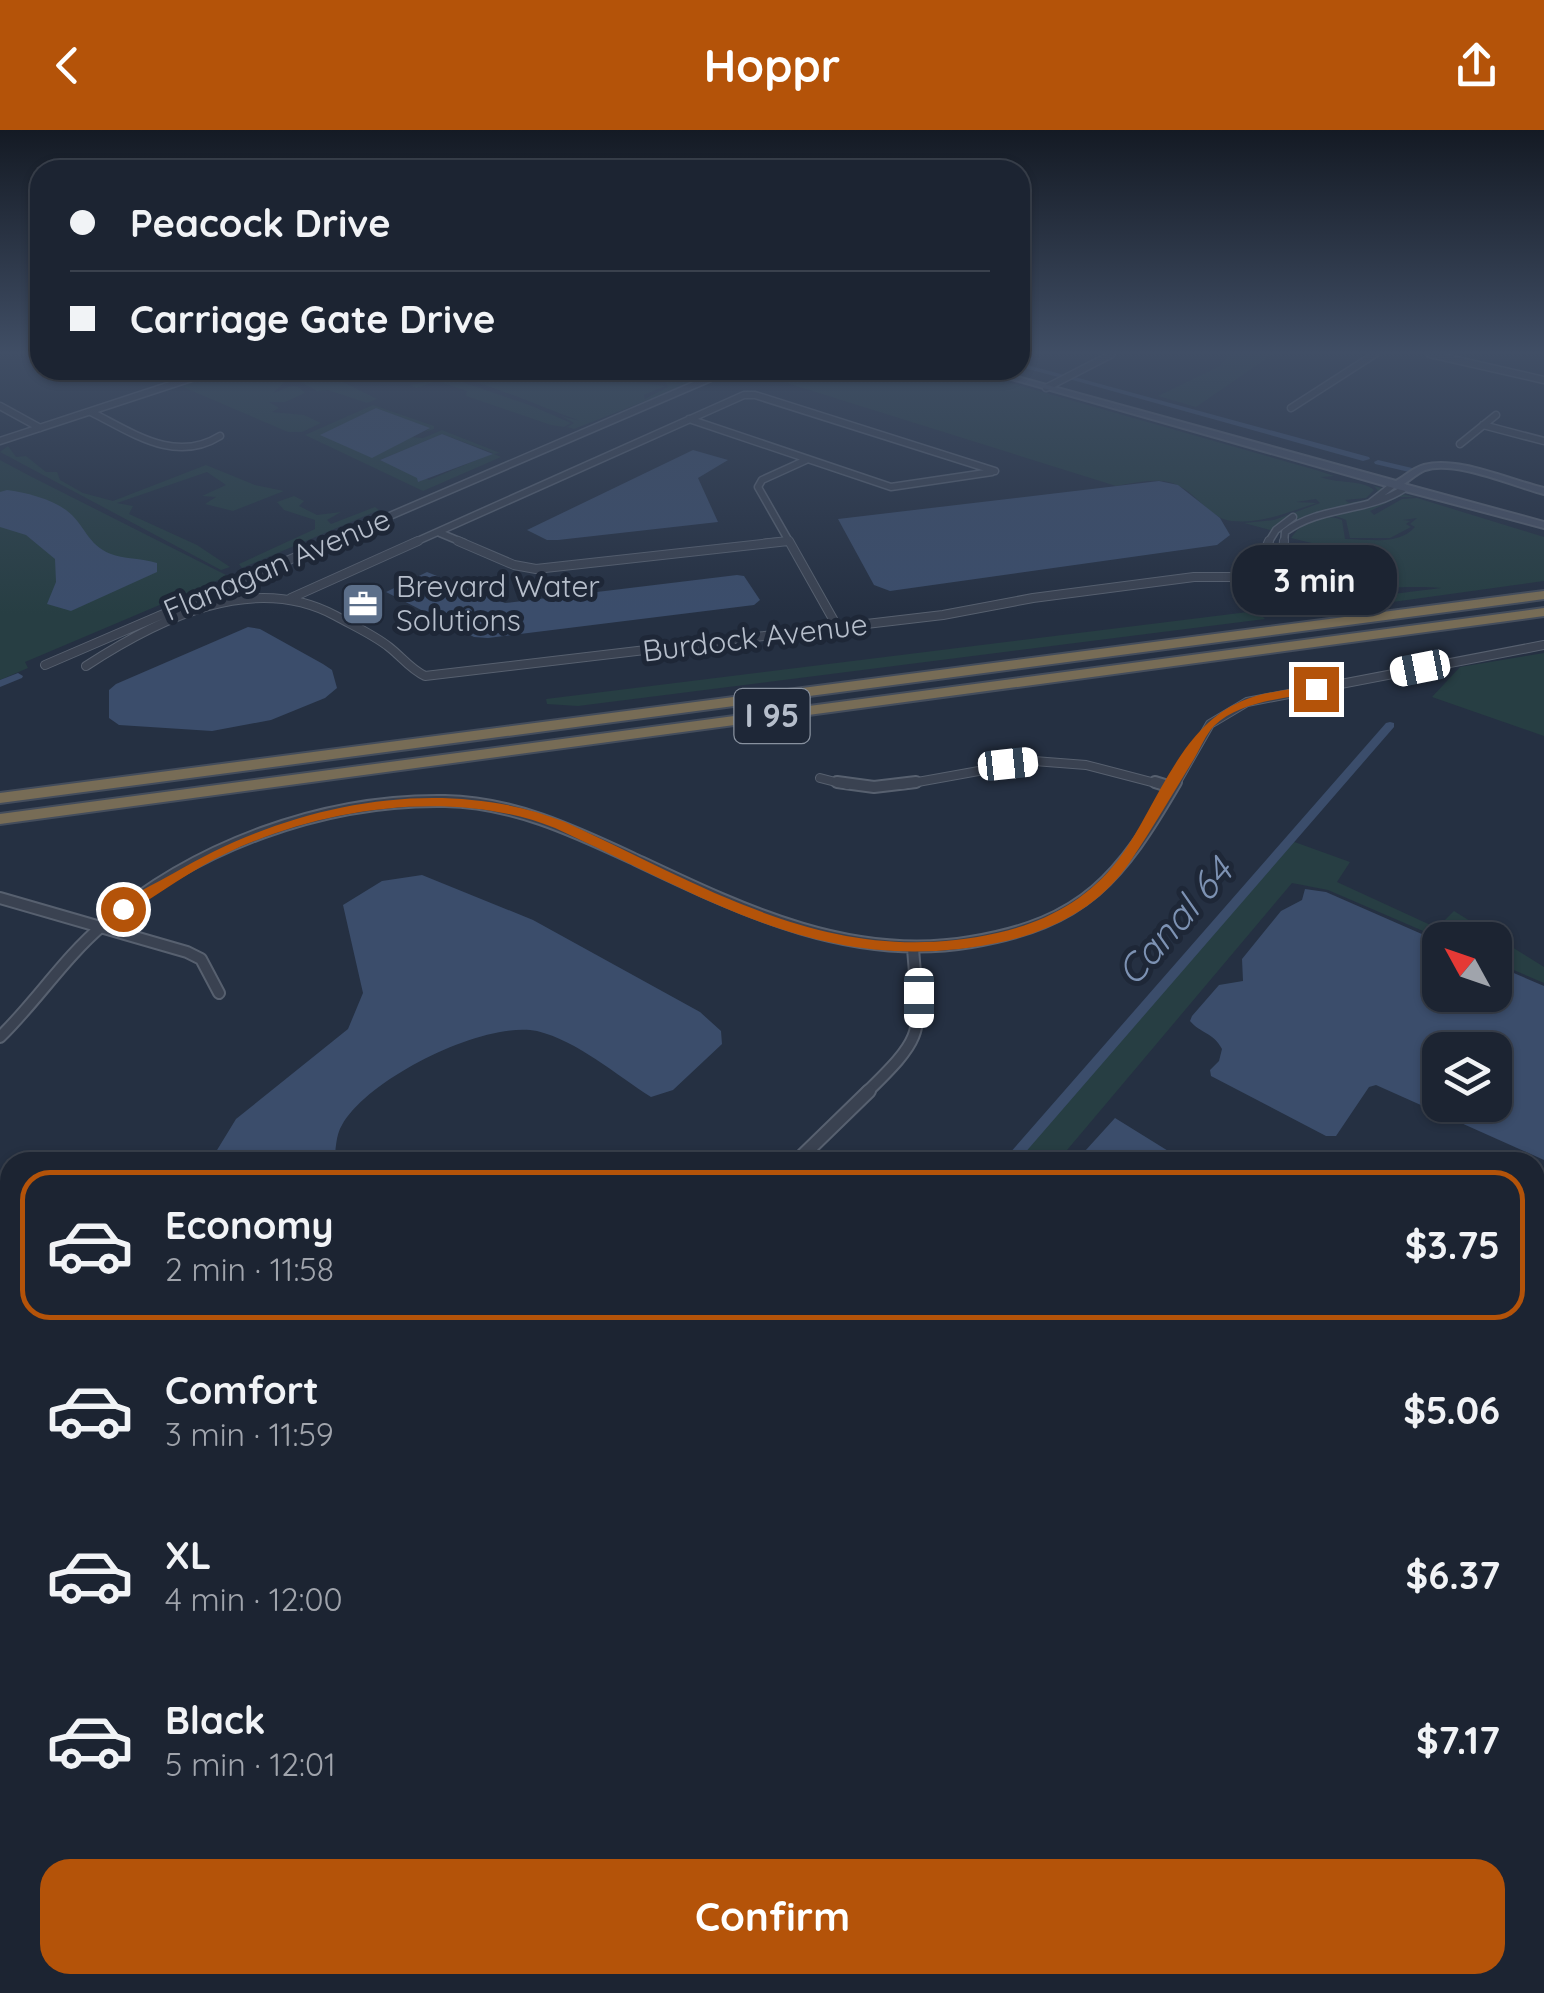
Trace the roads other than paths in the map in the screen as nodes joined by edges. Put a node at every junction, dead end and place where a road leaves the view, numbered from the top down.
1 (153, 441) edge
2 (210, 441) edge
3 (565, 441) edge
4 (643, 441) edge
5 (750, 441) edge
6 (900, 441) edge
7 (1240, 441) edge
8 (1248, 441) edge
9 (1464, 441) edge
10 (1460, 444) dead end
11 (806, 460) junction
12 (1393, 485) junction
13 (1406, 485) junction
14 (1544, 490) edge
15 (1350, 508) junction
16 (1298, 518) junction
17 (1544, 522) edge
18 (1274, 532) junction
19 (440, 533) junction
20 (1285, 534) junction
21 (788, 541) junction
22 (1268, 543) junction
23 (1285, 547) junction
24 (1273, 559) junction
25 (1544, 595) edge
26 (292, 598) junction
27 (1544, 612) edge
28 (838, 628) junction
29 (1544, 645) edge
30 (45, 666) dead end
31 (86, 666) dead end
32 (820, 778) dead end
33 (1171, 787) junction
34 (0, 798) edge
35 (0, 819) edge
36 (0, 898) edge
37 (102, 926) junction
38 (914, 948) junction
39 (219, 993) dead end
40 (0, 1037) edge
41 (806, 1152) edge

1 - 2 street
3 - 30 street, Flanagan Avenue
4 - 19 street
5 - 11 street
6 - 11 street
7 - 12 main road
8 - 13 main road
9 - 10 street
11 - 21 street
12 - 13 main road
12 - 15 street
13 - 14 main road
13 - 15 street
13 - 17 main road
15 - 16 street
16 - 18 street
16 - 20 street
18 - 20 street
18 - 22 street
19 - 21 street
19 - 26 street
20 - 23 street
21 - 28 street
22 - 23 street
22 - 24 street
23 - 24 street, Burdock Avenue
24 - 28 street, Burdock Avenue
25 - 34 highway, I 95
26 - 28 street, Burdock Avenue
26 - 31 street, Burdock Avenue
27 - 35 highway, I 95
29 - 33 street
32 - 33 street
33 - 38 street
36 - 37 street
37 - 38 street
37 - 39 street
37 - 40 street
38 - 41 street

